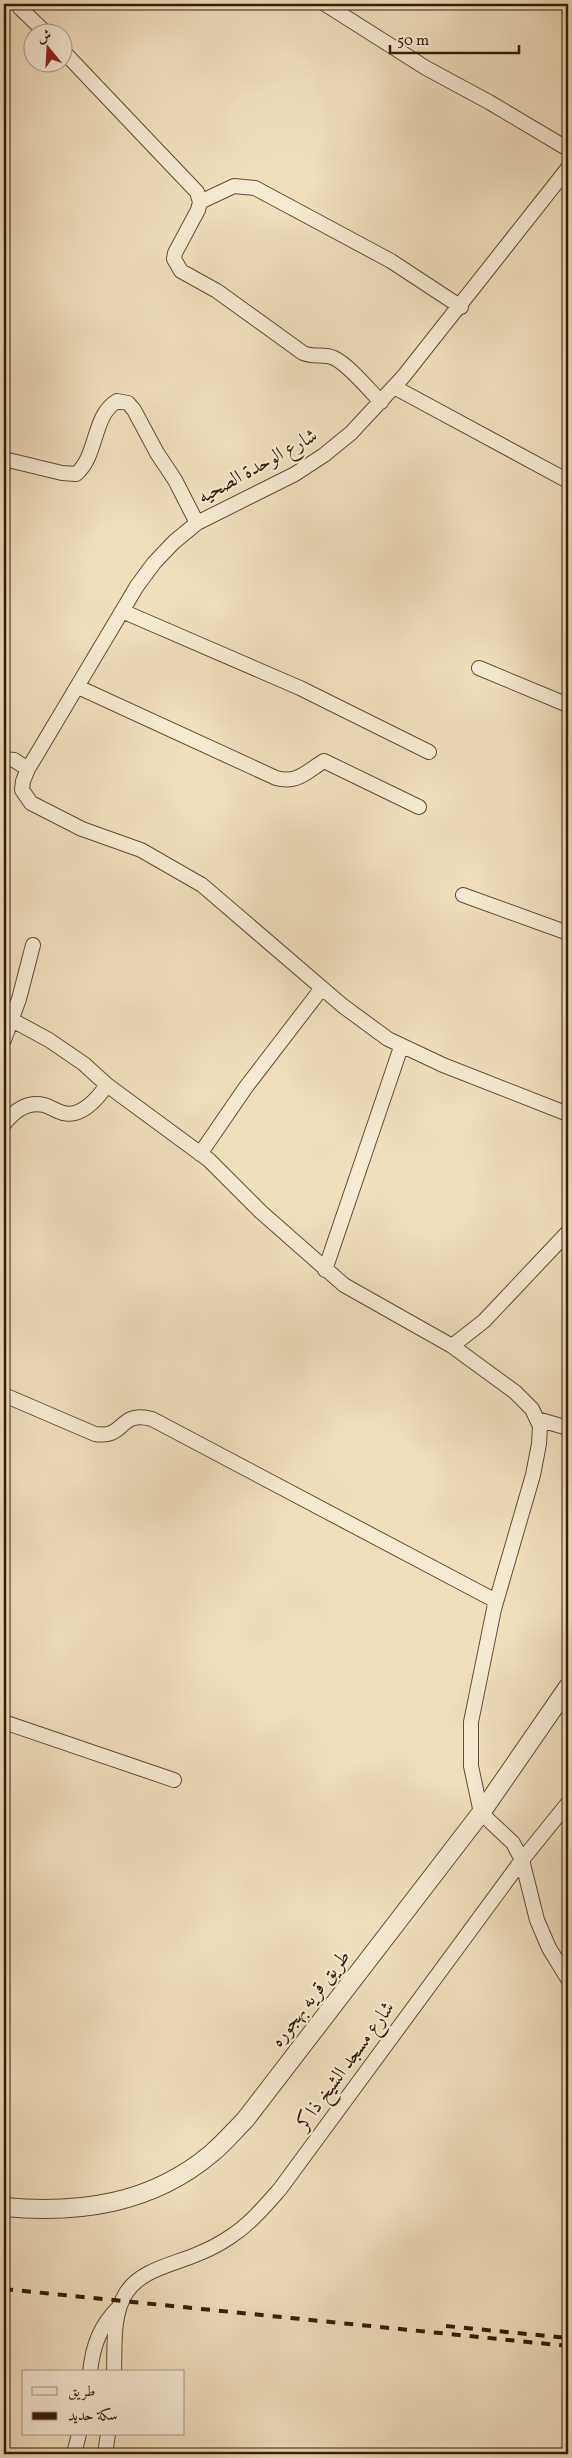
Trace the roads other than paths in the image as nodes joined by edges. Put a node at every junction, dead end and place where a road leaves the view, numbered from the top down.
1 (325, 4) edge
2 (20, 8) dead end
3 (35, 22) edge
4 (72, 60) edge
5 (568, 149) edge
6 (568, 168) edge
7 (200, 202) junction
8 (461, 307) junction
9 (394, 387) junction
10 (381, 402) junction
11 (4, 459) edge
12 (568, 481) edge
13 (197, 523) junction
14 (122, 611) junction
15 (479, 668) dead end
16 (78, 687) junction
17 (568, 705) edge
18 (428, 752) dead end
19 (4, 759) edge
20 (28, 769) junction
21 (420, 807) dead end
22 (463, 895) dead end
23 (568, 933) edge
24 (33, 945) dead end
25 (322, 988) junction
26 (12, 1020) junction
27 (4, 1040) edge
28 (401, 1047) junction
29 (107, 1085) junction
30 (568, 1114) edge
31 (4, 1124) edge
32 (200, 1154) junction
33 (568, 1232) edge
34 (325, 1270) junction
35 (452, 1346) junction
36 (4, 1395) edge
37 (537, 1419) junction
38 (568, 1428) edge
39 (496, 1600) junction
40 (568, 1687) edge
41 (4, 1722) edge
42 (174, 1780) dead end
43 (568, 1803) edge
44 (484, 1816) junction
45 (522, 1860) junction
46 (568, 1979) edge
47 (4, 2207) edge
48 (119, 2307) junction
49 (90, 2370) edge
50 (114, 2370) edge
51 (78, 2436) edge
52 (108, 2436) edge
53 (74, 2454) edge
54 (105, 2454) edge

1 - 5 street
2 - 3 street
4 - 7 street
6 - 8 street, شارع الوحدة الصحيه
7 - 8 street
7 - 10 street
8 - 9 street, شارع الوحدة الصحيه
9 - 10 street, شارع الوحدة الصحيه
9 - 12 street
10 - 13 street, شارع الوحدة الصحيه
11 - 13 street
13 - 14 street, شارع الوحدة الصحيه
14 - 16 street, شارع الوحدة الصحيه
14 - 18 street
15 - 17 street
16 - 20 street, شارع الوحدة الصحيه
16 - 21 street
19 - 20 street
20 - 25 street
22 - 23 street
24 - 26 street
25 - 28 street
25 - 32 street
26 - 27 street
26 - 29 street
28 - 30 street
28 - 34 street
29 - 31 street
29 - 32 street
32 - 34 street
33 - 35 street
34 - 35 street
35 - 37 street
36 - 39 street
37 - 38 street
37 - 39 street
39 - 44 street
40 - 44 street, طريق قريه بهجوره
41 - 42 street
43 - 45 street, شارع مسجد الشيخ ذاكر
44 - 45 street
44 - 47 street, طريق قريه بهجوره
45 - 46 street
45 - 48 street, شارع مسجد الشيخ ذاكر
48 - 49 street, شارع مسجد الشيخ ذاكر
48 - 50 street
51 - 53 street
52 - 54 street

